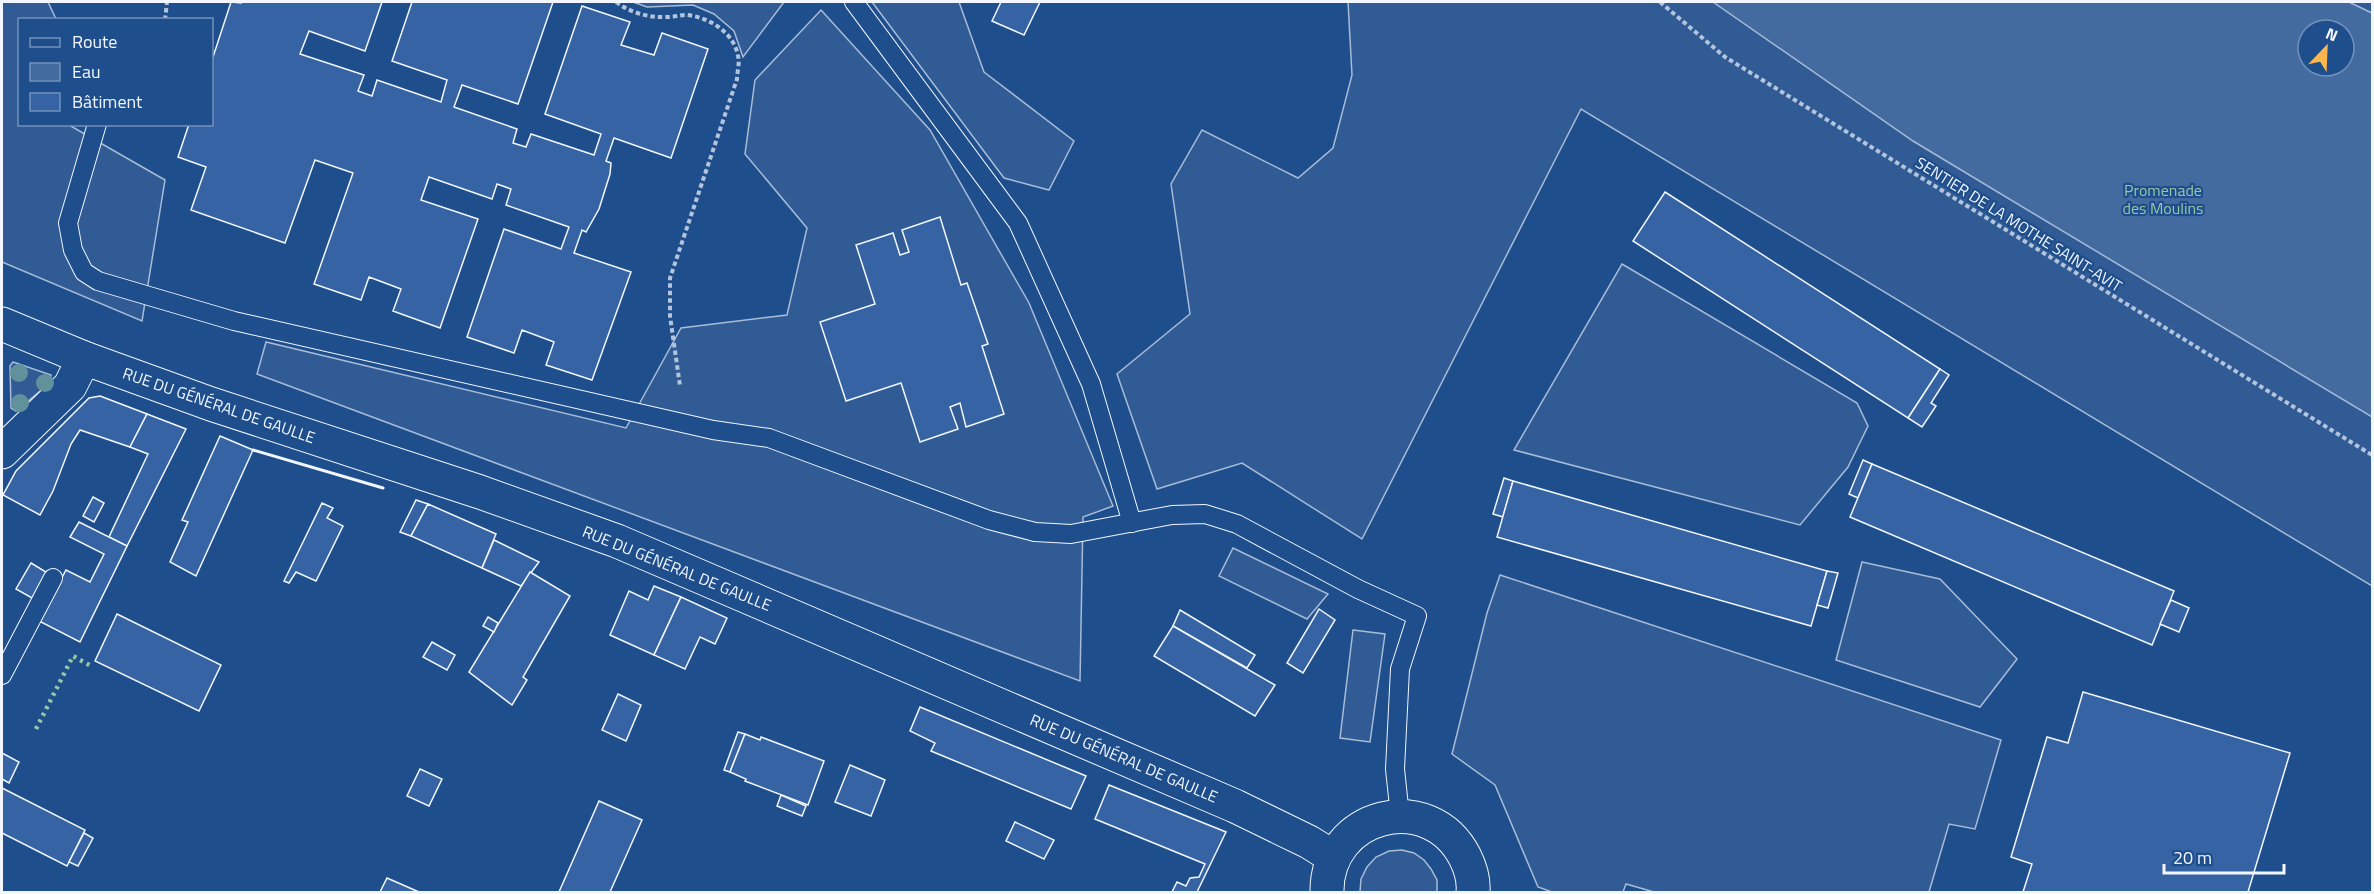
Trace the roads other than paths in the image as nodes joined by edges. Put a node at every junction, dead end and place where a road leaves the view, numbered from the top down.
1 (854, 2) edge
2 (96, 126) edge
3 (2, 324) edge
4 (84, 358) junction
5 (2, 451) edge
6 (1132, 523) junction
7 (53, 578) dead end
8 (2, 675) edge
9 (1400, 816) junction
10 (1333, 857) junction
11 (1327, 892) edge
12 (1473, 892) edge

1 - 6 lane
2 - 6 lane
3 - 4 main road, RUE DU GÉNÉRAL DE GAULLE
4 - 5 main road
4 - 10 main road, RUE DU GÉNÉRAL DE GAULLE
6 - 9 lane
7 - 8 lane
9 - 10 main road
9 - 12 main road
10 - 11 main road

